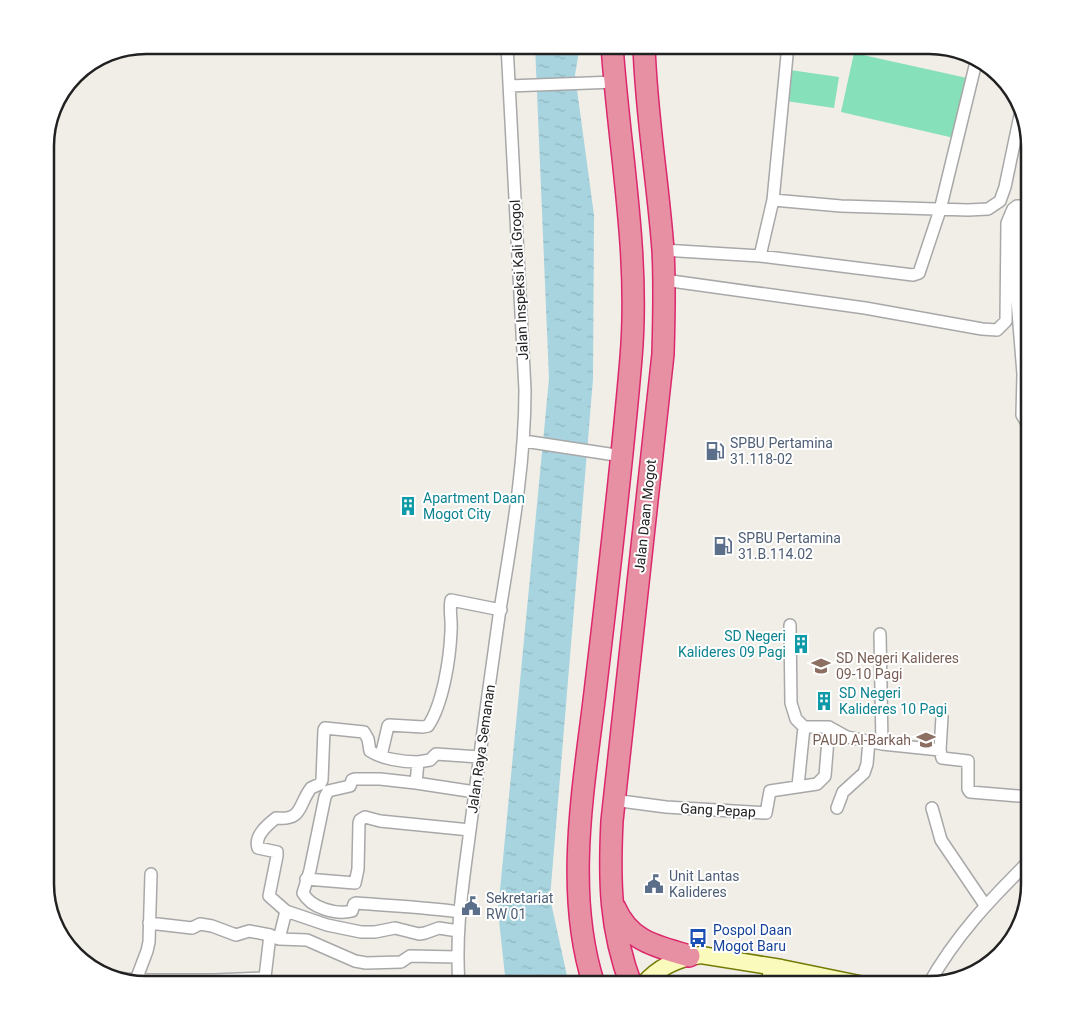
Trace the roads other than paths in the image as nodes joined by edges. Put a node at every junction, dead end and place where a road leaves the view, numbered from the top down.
1 (508, 54) edge
2 (612, 54) edge
3 (645, 54) edge
4 (787, 54) edge
5 (975, 66) edge
6 (612, 82) junction
7 (512, 86) junction
8 (1018, 124) edge
9 (773, 200) junction
10 (1017, 206) junction
11 (1021, 206) edge
12 (940, 210) junction
13 (663, 250) junction
14 (760, 256) junction
15 (664, 280) junction
16 (1021, 298) edge
17 (1017, 299) junction
18 (1021, 349) edge
19 (528, 442) junction
20 (613, 455) junction
21 (516, 514) joint
22 (501, 610) junction
23 (605, 611) junction
24 (634, 614) junction
25 (790, 625) dead end
26 (602, 634) junction
27 (880, 634) dead end
28 (632, 637) junction
29 (942, 717) dead end
30 (804, 727) junction
31 (829, 727) junction
32 (869, 741) junction
33 (882, 744) junction
34 (940, 750) junction
35 (381, 756) junction
36 (479, 757) junction
37 (418, 762) junction
38 (416, 784) junction
39 (798, 786) junction
40 (475, 792) junction
41 (1021, 796) edge
42 (613, 800) junction
43 (838, 808) dead end
44 (932, 808) dead end
45 (470, 830) junction
46 (1021, 869) edge
47 (151, 874) dead end
48 (306, 879) junction
49 (612, 901) junction
50 (985, 905) junction
51 (286, 910) junction
52 (459, 912) junction
53 (149, 923) junction
54 (458, 931) junction
55 (275, 937) junction
56 (689, 956) junction
57 (457, 957) junction
58 (781, 968) junction
59 (138, 976) edge
60 (265, 976) edge
61 (458, 976) edge
62 (592, 976) edge
63 (628, 976) edge
64 (650, 976) edge
65 (771, 976) edge
66 (820, 976) edge
67 (933, 976) edge

1 - 7 street, Jalan Inspeksi Kali Grogol
2 - 6 highway
3 - 13 highway, Jalan Daan Mogot
4 - 9 street
5 - 12 street
6 - 7 street
6 - 20 highway
7 - 19 street, Jalan Inspeksi Kali Grogol
8 - 12 street
9 - 12 street
9 - 14 street
10 - 11 street
10 - 15 street
10 - 17 street
12 - 14 street
13 - 14 street
13 - 15 highway, Jalan Daan Mogot
15 - 24 highway, Jalan Daan Mogot
16 - 17 street
17 - 18 street
19 - 20 street
19 - 21 street, Jalan Inspeksi Kali Grogol
20 - 23 highway
21 - 22 street, Jalan Raya Semanan
22 - 35 street
22 - 36 street, Jalan Raya Semanan
23 - 24 highway
23 - 26 highway
24 - 28 highway, Jalan Daan Mogot
25 - 30 street
26 - 28 highway
26 - 62 highway
27 - 33 street
28 - 42 highway, Jalan Daan Mogot
29 - 34 street
30 - 31 street
30 - 39 street
31 - 32 street
31 - 39 street
32 - 33 street
32 - 43 street
33 - 34 street
34 - 41 street
35 - 37 street
35 - 51 street
36 - 37 street
36 - 40 street, Jalan Raya Semanan
37 - 38 street
38 - 40 street
38 - 48 street
39 - 42 street, Gang Pepap
40 - 45 street, Jalan Raya Semanan
42 - 49 highway, Jalan Daan Mogot
44 - 50 street
45 - 48 street
45 - 52 street, Jalan Raya Semanan
46 - 50 street
47 - 53 street
48 - 52 street
49 - 56 highway
49 - 63 highway, Jalan Daan Mogot
50 - 67 street
51 - 54 street
51 - 55 street
52 - 54 street, Jalan Raya Semanan
53 - 55 street
53 - 59 street
54 - 57 street, Jalan Raya Semanan
55 - 57 street
55 - 60 street
56 - 58 main road
56 - 64 main road
57 - 61 street, Jalan Raya Semanan
58 - 65 main road
58 - 66 main road

